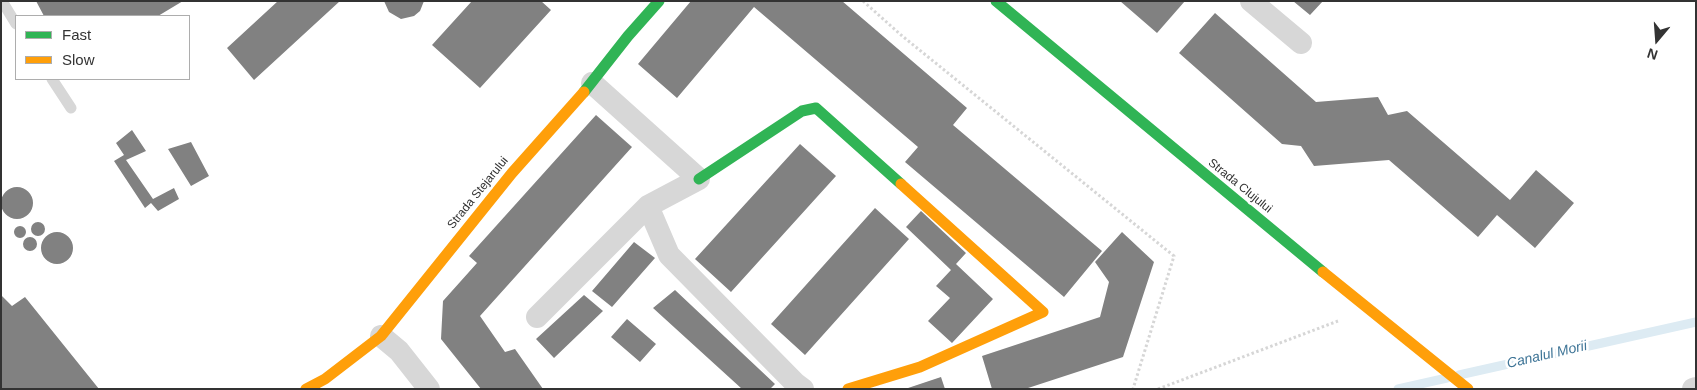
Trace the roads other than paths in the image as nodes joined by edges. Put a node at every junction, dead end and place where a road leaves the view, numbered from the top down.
1 (2, 1) edge
2 (659, 1) edge
3 (996, 1) edge
4 (1251, 1) edge
5 (15, 22) edge
6 (1301, 43) dead end
7 (53, 80) edge
8 (592, 83) junction
9 (71, 108) dead end
10 (699, 179) junction
11 (648, 206) junction
12 (537, 317) dead end
13 (380, 336) junction
14 (306, 389) edge
15 (430, 389) edge
16 (803, 389) edge
17 (848, 389) edge
18 (1468, 389) edge

1 - 5 lane
2 - 8 street, Strada Stejarului
3 - 18 street, Strada Clujului
4 - 6 street
7 - 9 lane
8 - 10 street
8 - 13 street, Strada Stejarului
10 - 11 street
10 - 17 street
11 - 12 street
11 - 16 street
13 - 14 street, Strada Stejarului
13 - 15 street

